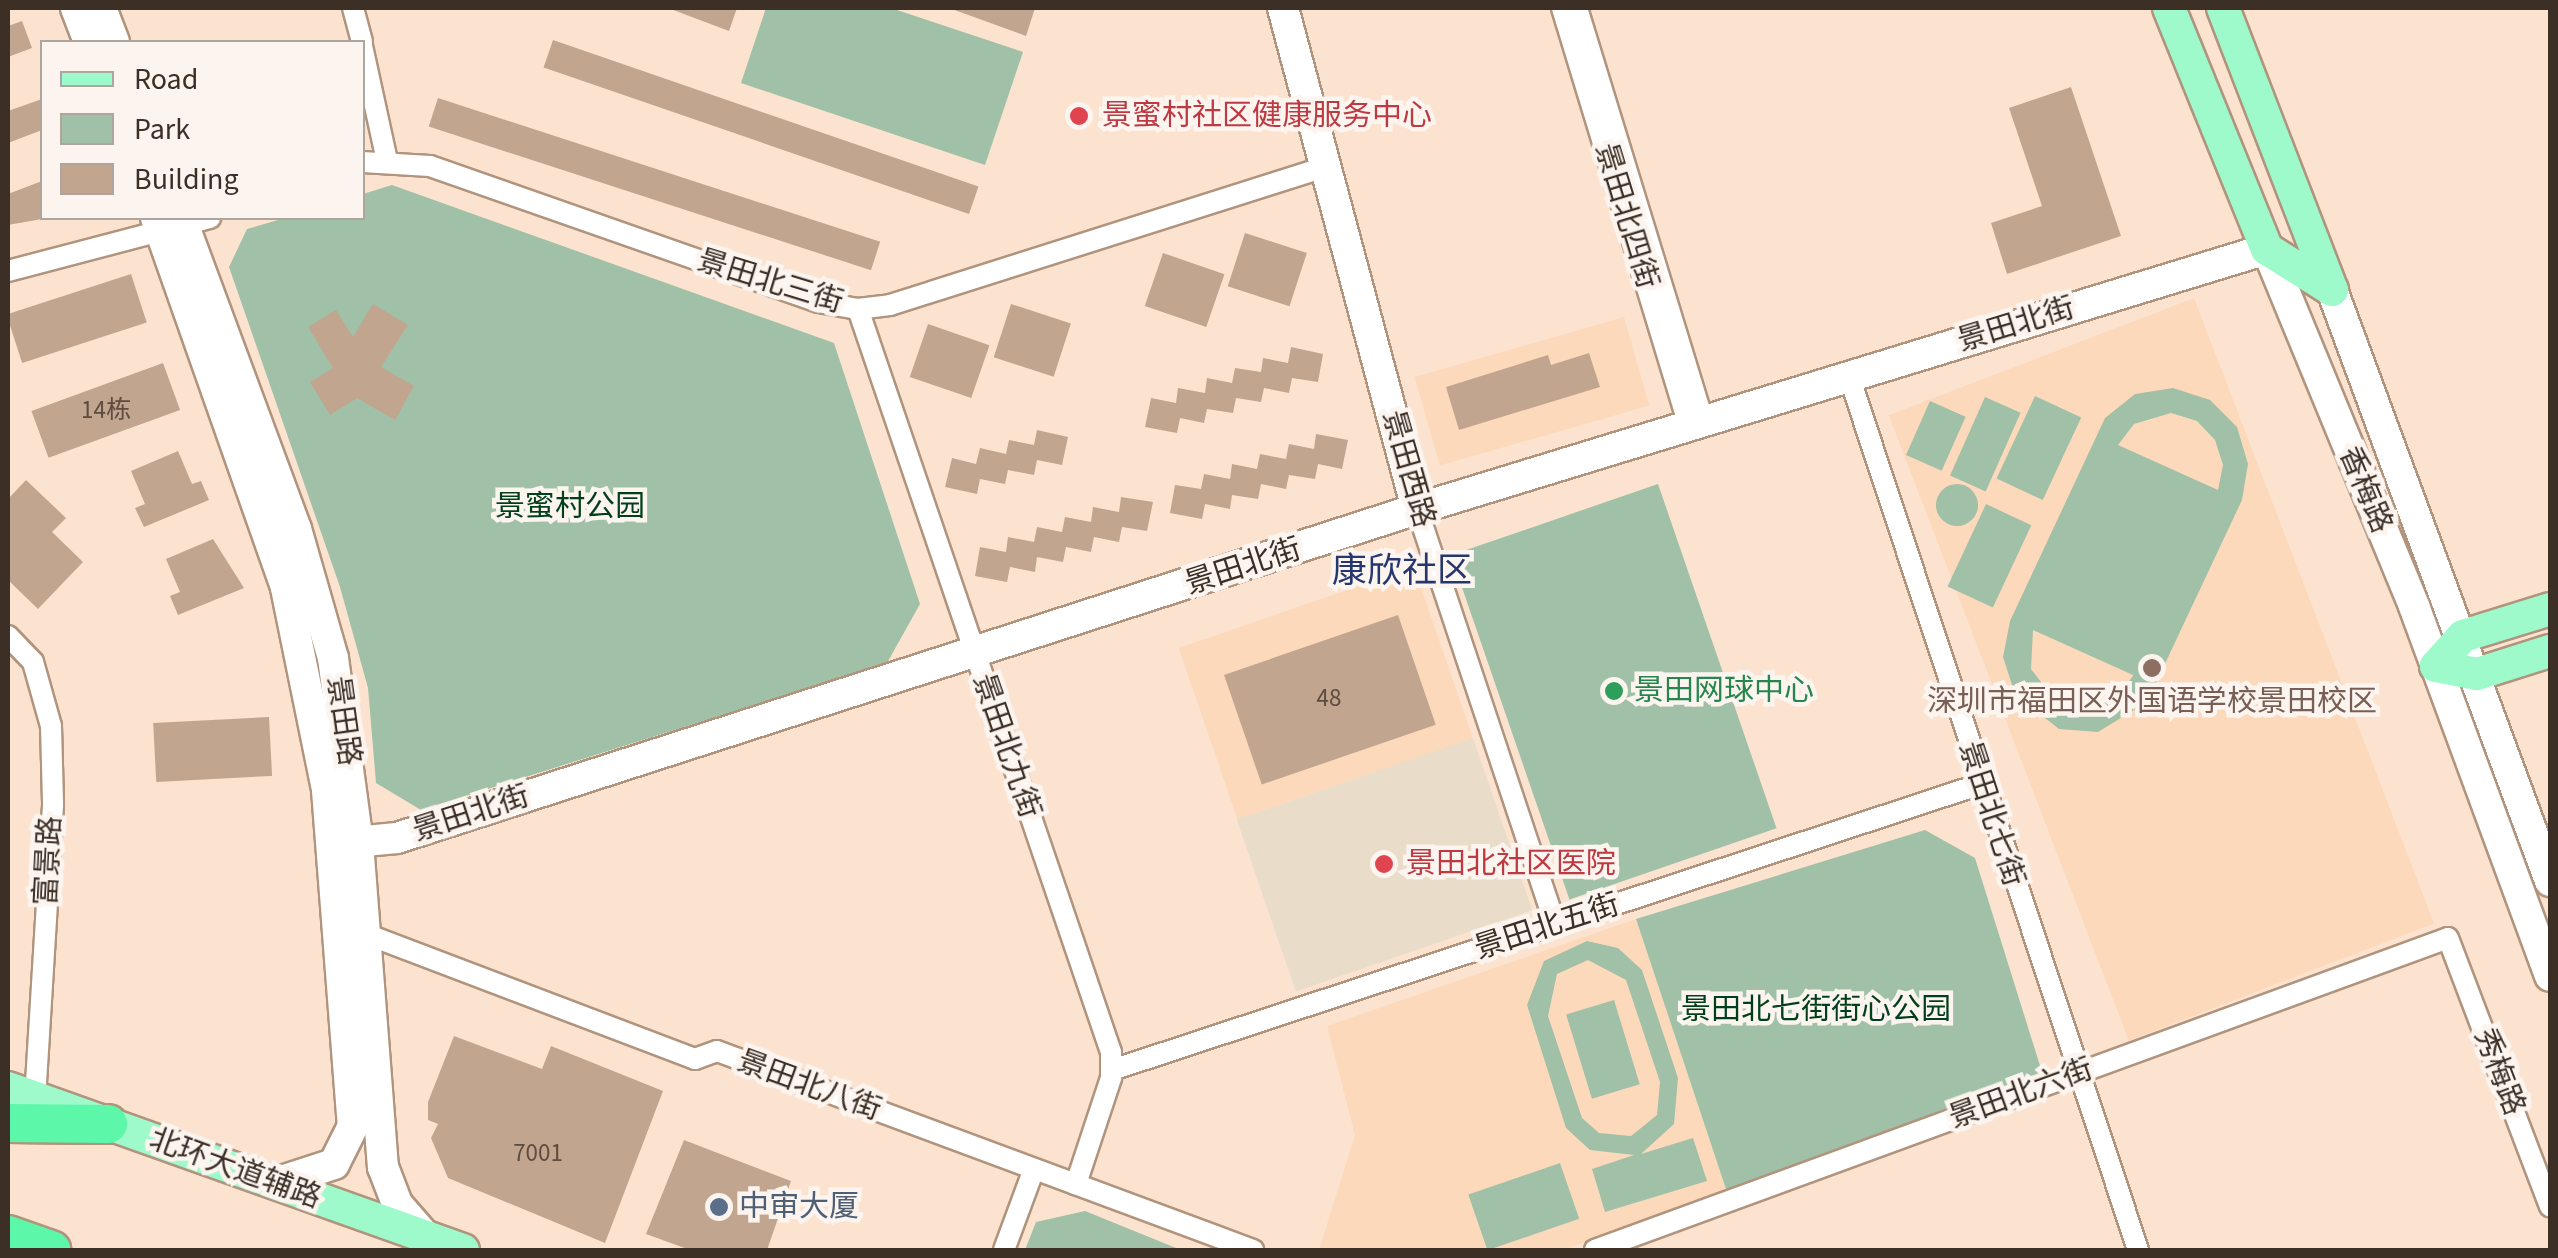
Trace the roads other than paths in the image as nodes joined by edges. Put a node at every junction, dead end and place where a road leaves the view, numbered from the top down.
1 (76, 8) edge
2 (101, 8) edge
3 (353, 8) edge
4 (1283, 8) edge
5 (1562, 8) edge
6 (1577, 8) edge
7 (2170, 8) edge
8 (2224, 8) edge
9 (88, 40) edge
10 (113, 40) edge
11 (361, 40) edge
12 (365, 58) edge
13 (365, 162) edge
14 (387, 162) junction
15 (1326, 166) junction
16 (365, 171) edge
17 (181, 221) edge
18 (2312, 240) junction
19 (2266, 250) junction
20 (8, 271) edge
21 (2332, 290) junction
22 (858, 309) junction
23 (1849, 376) junction
24 (1696, 423) junction
25 (1417, 509) junction
26 (2550, 609) edge
27 (8, 636) edge
28 (2462, 636) junction
29 (2550, 651) edge
30 (974, 654) junction
31 (2436, 666) junction
32 (2477, 674) junction
33 (1982, 784) junction
34 (346, 844) junction
35 (2550, 880) edge
36 (1556, 924) junction
37 (366, 934) junction
38 (2448, 938) joint
39 (2550, 976) edge
40 (1112, 1070) junction
41 (2076, 1075) junction
42 (21, 1093) edge
43 (8, 1124) edge
44 (108, 1124) junction
45 (1034, 1169) junction
46 (275, 1183) junction
47 (1076, 1184) junction
48 (2550, 1206) edge
49 (8, 1235) edge
50 (425, 1236) junction
51 (51, 1250) edge
52 (463, 1250) edge
53 (1004, 1250) edge
54 (1253, 1250) edge
55 (1594, 1250) edge
56 (2138, 1250) edge

1 - 9 main road
2 - 10 main road
3 - 11 street
4 - 15 main road, 景田西路
5 - 24 street, 景田北四街
6 - 24 street, 景田北四街
7 - 19 main road, 香梅路
8 - 18 main road, 香梅路
12 - 14 street
13 - 14 street, 景田北三街
14 - 16 street, 景田北三街
14 - 22 street, 景田北三街
15 - 22 street, 景田北三街
15 - 25 main road, 景田西路
17 - 20 street
17 - 34 main road, 景田路
18 - 19 main road
18 - 21 main road, 香梅路
19 - 21 main road
19 - 23 main road, 景田北街
19 - 31 main road, 香梅路
21 - 28 main road, 香梅路
22 - 30 street, 景田北九街
23 - 24 main road, 景田北街
23 - 33 street, 景田北七街
24 - 25 main road, 景田北街
25 - 30 main road, 景田北街
25 - 36 street, 景田西路
26 - 28 main road
27 - 42 street, 富景路
28 - 31 main road
28 - 32 main road, 香梅路
29 - 32 main road
30 - 34 main road, 景田北街
30 - 40 street, 景田北九街
31 - 32 main road
31 - 39 main road, 香梅路
32 - 35 main road, 香梅路
33 - 36 street, 景田北五街
33 - 41 street, 景田北七街
34 - 37 main road, 景田路
34 - 46 main road, 景田路
36 - 40 street, 景田北五街
37 - 45 street, 景田北八街
37 - 50 main road, 景田路
38 - 41 street, 景田北六街
38 - 48 street, 秀梅路
40 - 47 street
41 - 55 street, 景田北六街
41 - 56 street, 景田北七街
42 - 44 main road, 北环大道辅路
43 - 44 highway
44 - 46 main road, 北环大道辅路
45 - 47 street, 景田北八街
45 - 53 street
46 - 50 main road, 北环大道辅路
47 - 54 street, 景田北八街
49 - 51 highway
50 - 52 main road, 北环大道辅路

